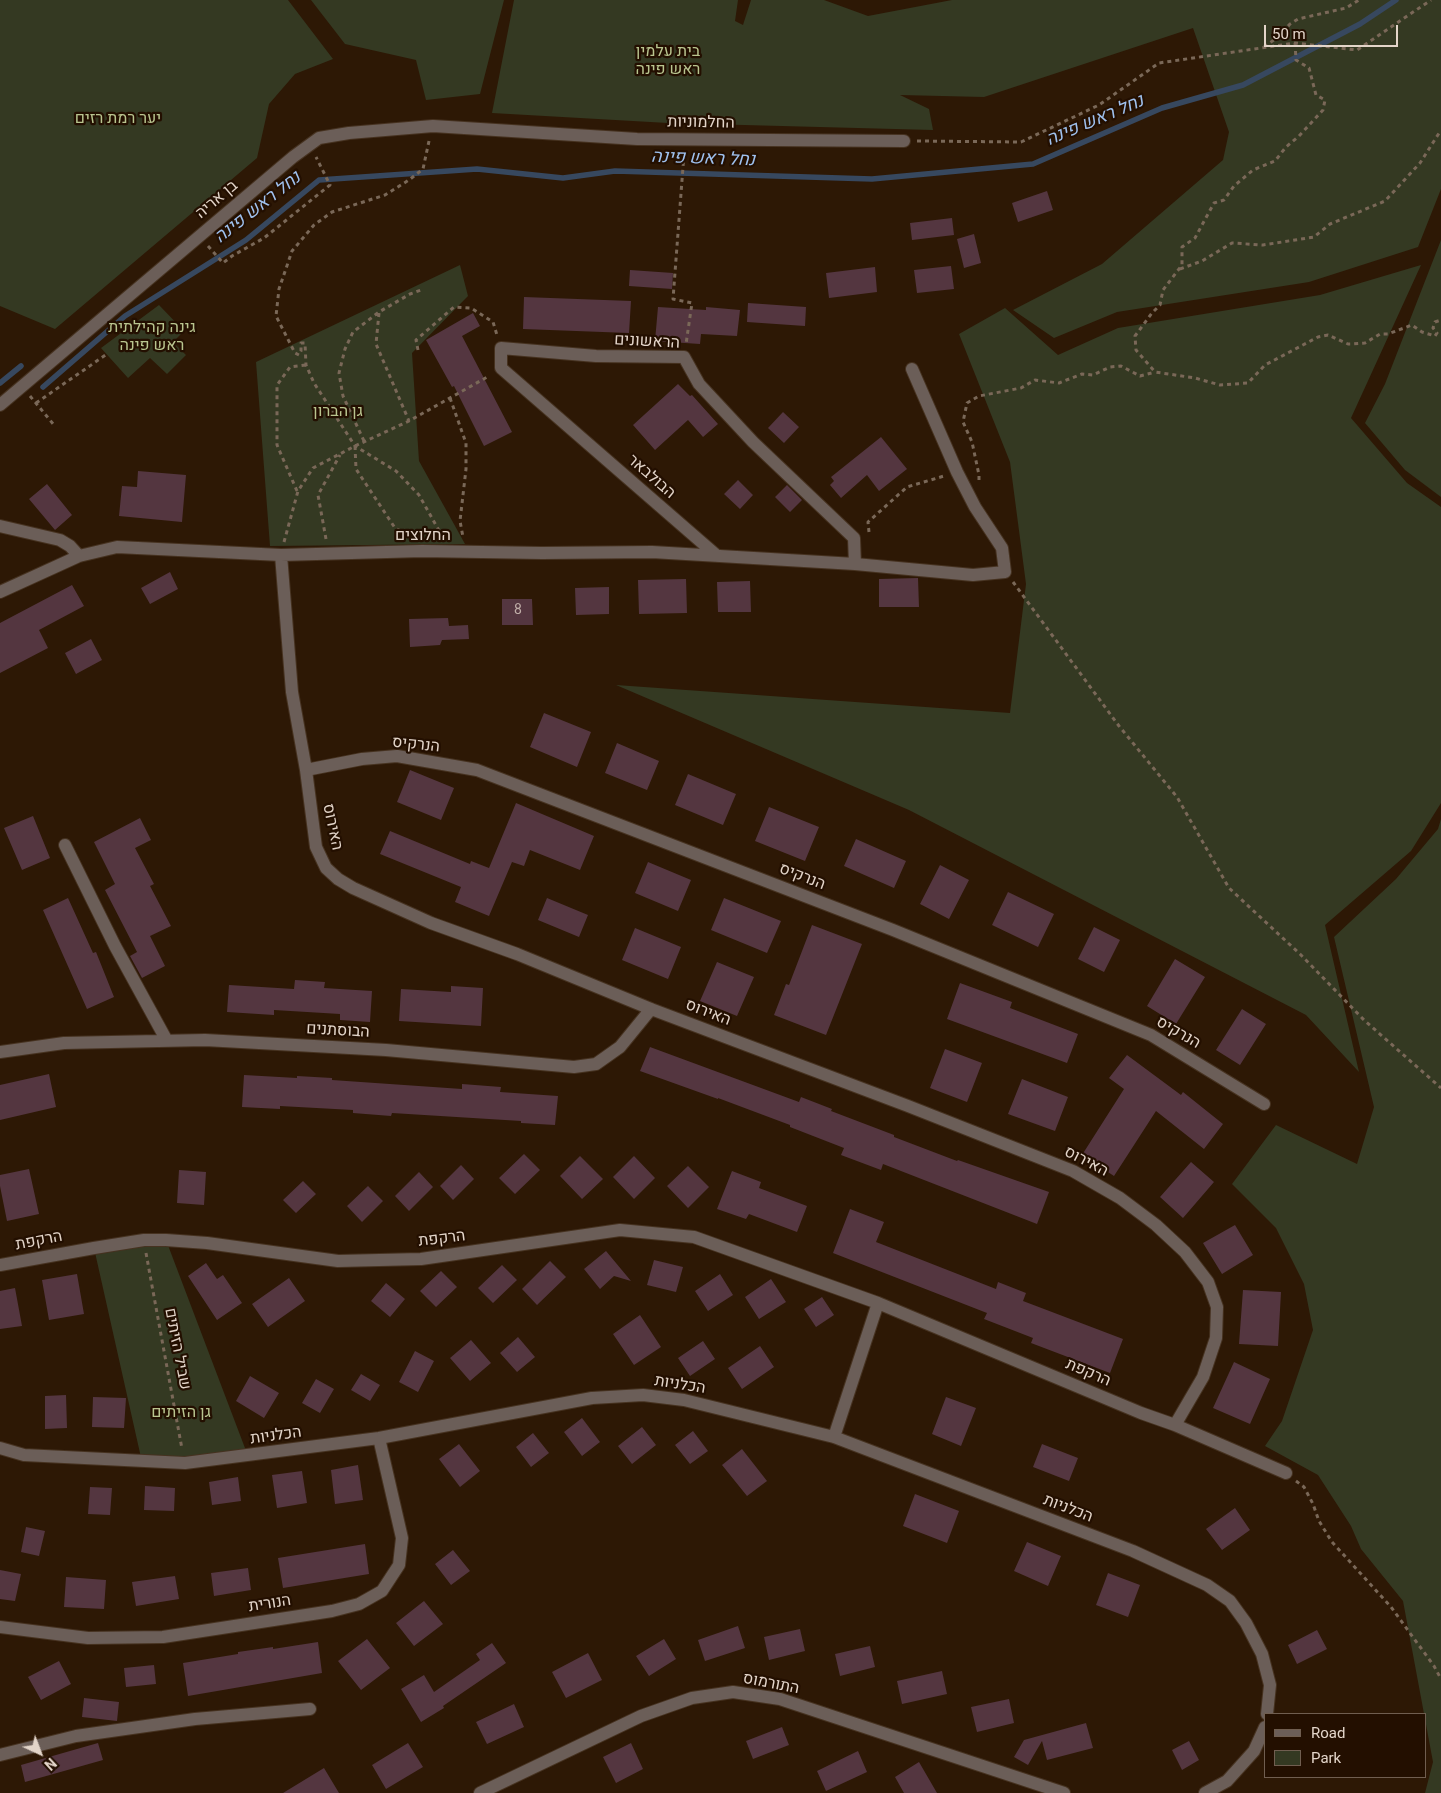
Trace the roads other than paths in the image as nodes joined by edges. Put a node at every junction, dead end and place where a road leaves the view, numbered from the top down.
1 (499, 130) joint
2 (904, 141) road end
3 (912, 369) dead end
4 (0, 405) edge
5 (566, 423) joint
6 (0, 526) edge
7 (715, 554) junction
8 (281, 555) junction
9 (79, 556) junction
10 (855, 564) junction
11 (0, 592) edge
12 (306, 770) junction
13 (65, 845) dead end
14 (650, 1009) junction
15 (167, 1041) junction
16 (0, 1052) edge
17 (1264, 1104) dead end
18 (0, 1265) edge
19 (878, 1303) junction
20 (1176, 1425) junction
21 (834, 1437) junction
22 (379, 1438) junction
23 (0, 1448) edge
24 (1286, 1473) road end
25 (0, 1628) edge
26 (310, 1709) dead end
27 (1268, 1713) edge
28 (1264, 1730) edge
29 (0, 1755) edge
30 (480, 1793) edge
31 (1064, 1793) edge
32 (1206, 1793) edge

1 - 2 street, החלמוניות
1 - 4 street, בן אריה
3 - 10 street, החלוצים
5 - 7 street, הבולבאר
5 - 10 street, הראשונים
6 - 9 street
7 - 8 street, החלוצים
7 - 10 street, החלוצים
8 - 9 street, החלוצים
8 - 12 street, האירוס
9 - 11 street, החלוצים
12 - 14 street, האירוס
12 - 17 street, הנרקיס
13 - 15 street
14 - 15 street, הבוסתנים
14 - 20 street, האירוס
15 - 16 street, הבוסתנים
18 - 19 street, הרקפת
19 - 20 street, הרקפת
19 - 21 street
20 - 24 street, הרקפת
21 - 22 street, הכלניות
21 - 27 street, הכלניות
22 - 23 street, הכלניות
22 - 25 street, הנורית
26 - 29 street
28 - 32 street
30 - 31 street, התורמוס

